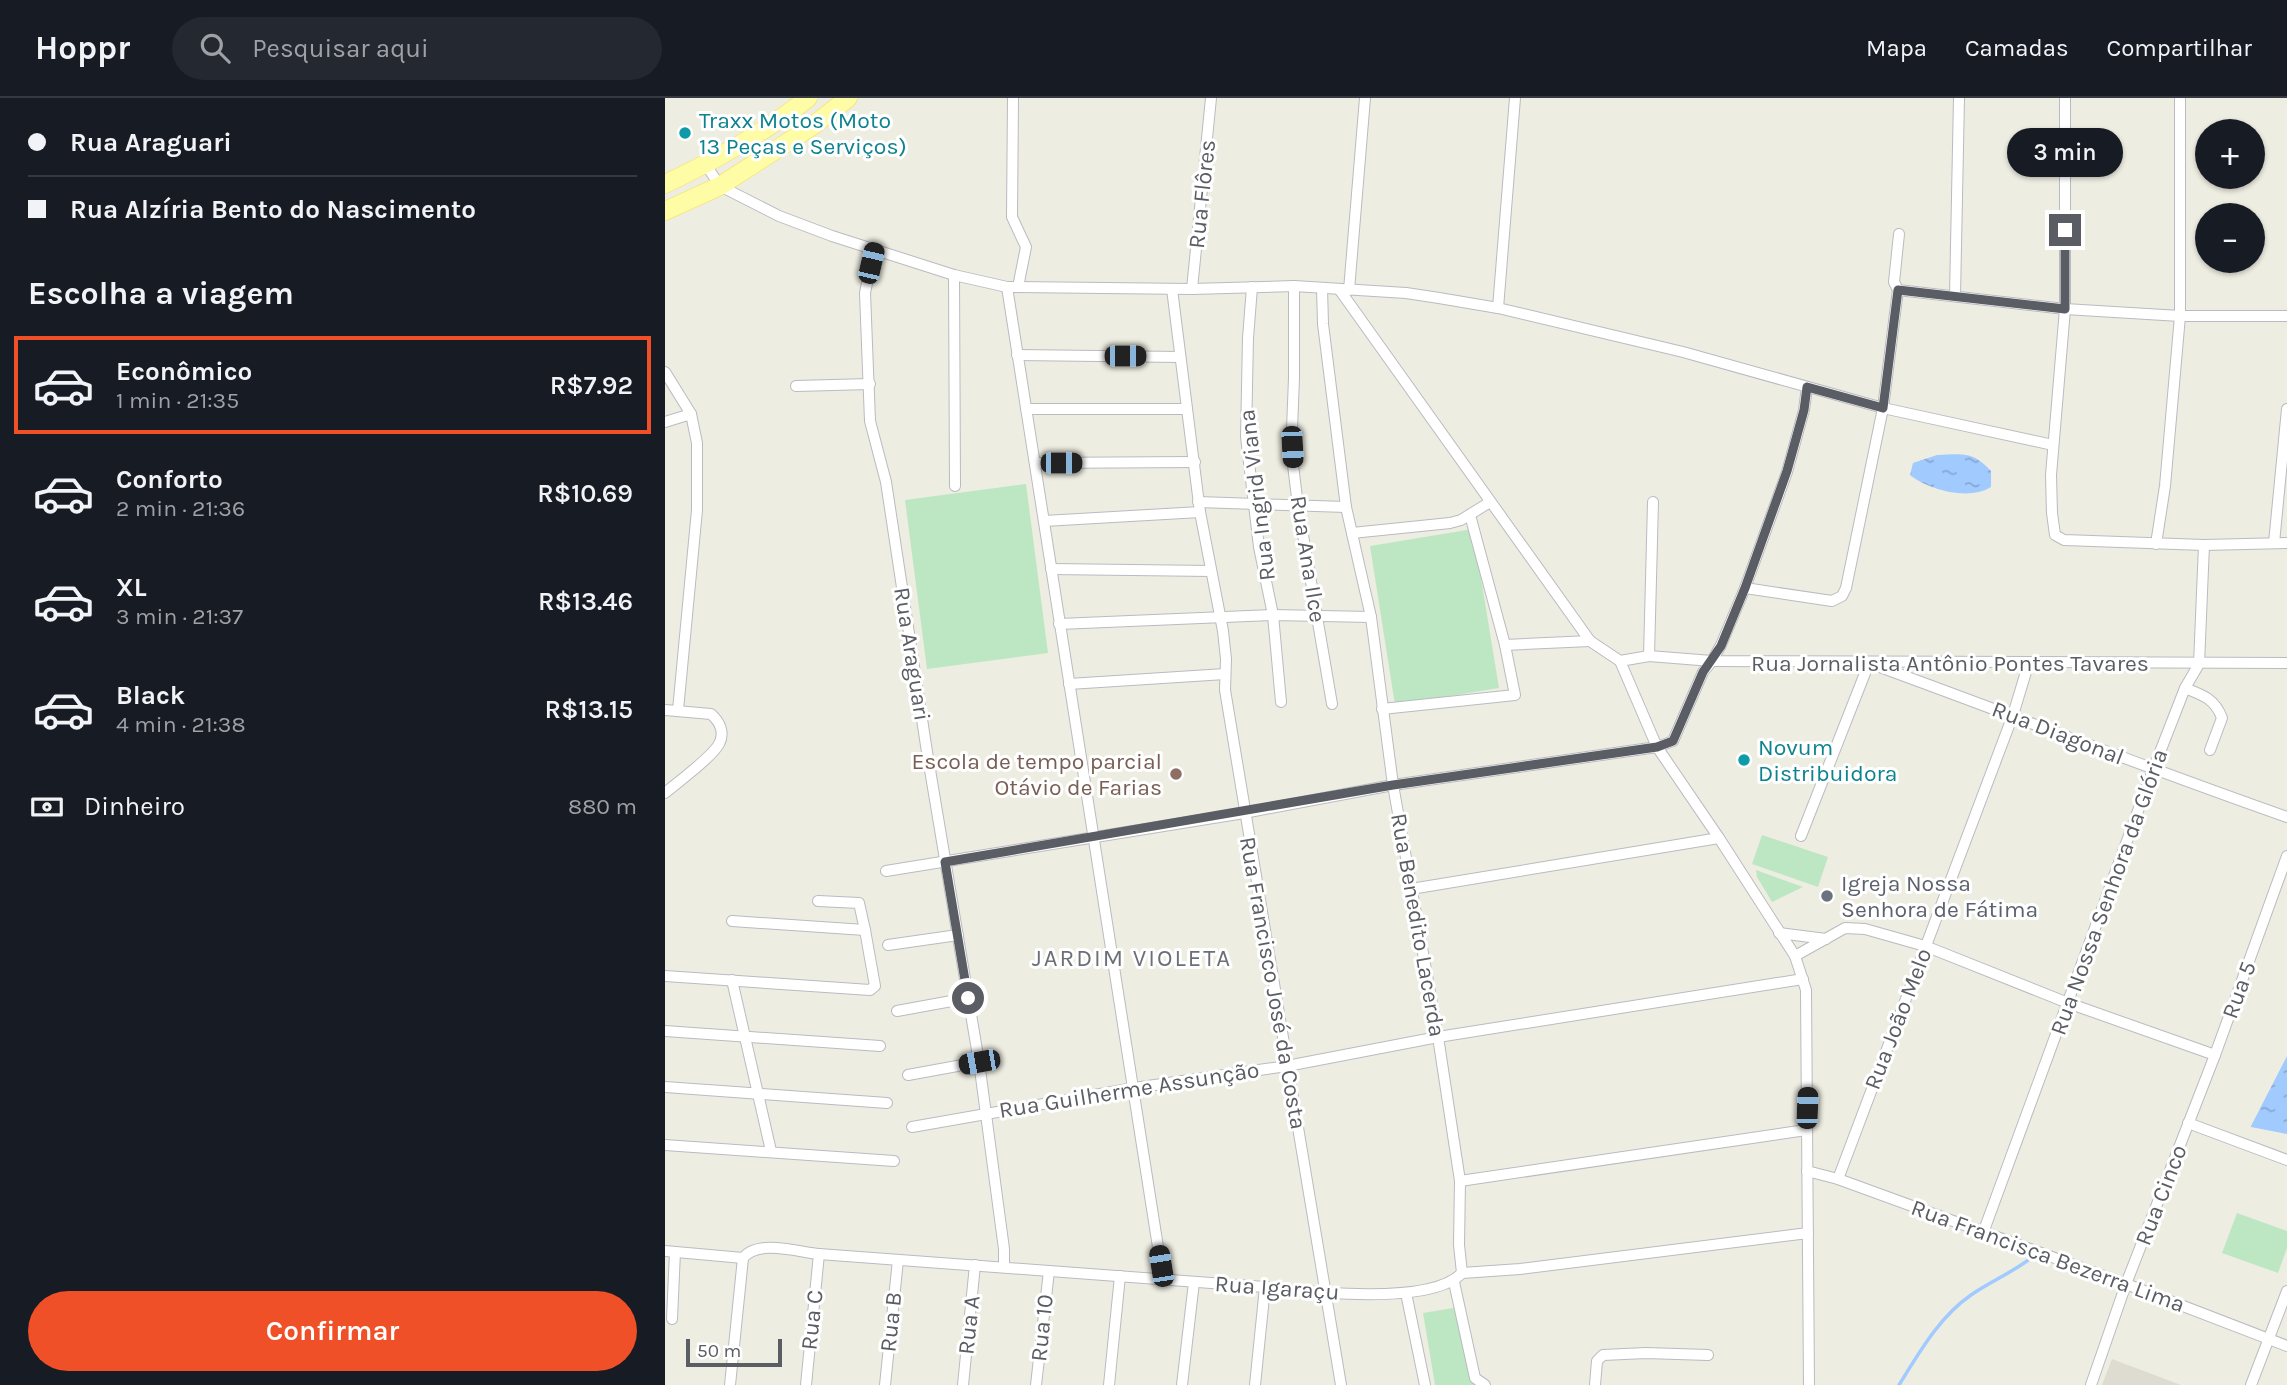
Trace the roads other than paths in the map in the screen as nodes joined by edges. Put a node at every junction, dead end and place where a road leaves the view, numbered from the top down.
1 (808, 98) edge
2 (848, 98) edge
3 (1013, 98) edge
4 (1211, 98) edge
5 (1365, 98) edge
6 (1515, 98) edge
7 (1959, 98) edge
8 (2065, 98) edge
9 (2180, 98) edge
10 (706, 165) junction
11 (665, 184) edge
12 (720, 186) junction
13 (665, 211) edge
14 (1899, 234) dead end
15 (874, 249) junction
16 (954, 275) junction
17 (1294, 286) junction
18 (1012, 287) junction
19 (1252, 287) junction
20 (1322, 288) junction
21 (1172, 289) junction
22 (1192, 289) junction
23 (1344, 289) junction
24 (1898, 290) junction
25 (1955, 296) junction
26 (1498, 308) junction
27 (2065, 309) junction
28 (2180, 316) junction
29 (2287, 316) edge
30 (1017, 355) junction
31 (1180, 357) junction
32 (665, 372) edge
33 (870, 384) junction
34 (796, 386) dead end
35 (1807, 387) junction
36 (1883, 408) junction
37 (1026, 409) junction
38 (1187, 409) junction
39 (2287, 409) edge
40 (691, 414) junction
41 (665, 422) edge
42 (2053, 445) junction
43 (1195, 462) junction
44 (1035, 463) junction
45 (955, 486) dead end
46 (1490, 502) junction
47 (1653, 502) dead end
48 (1253, 503) junction
49 (1298, 506) junction
50 (1199, 507) junction
51 (1346, 507) junction
52 (1470, 515) junction
53 (1044, 521) junction
54 (1352, 533) junction
55 (2274, 543) junction
56 (2287, 543) edge
57 (2155, 544) junction
58 (2204, 545) junction
59 (1051, 569) junction
60 (1211, 571) junction
61 (1745, 588) junction
62 (1273, 615) junction
63 (1317, 616) junction
64 (1219, 617) junction
65 (1371, 617) junction
66 (1059, 624) junction
67 (1590, 641) junction
68 (1505, 645) junction
69 (1649, 656) junction
70 (1620, 661) junction
71 (1712, 661) junction
72 (2029, 662) junction
73 (1869, 663) junction
74 (2287, 663) edge
75 (2199, 664) junction
76 (1225, 674) junction
77 (1069, 684) junction
78 (2185, 688) junction
79 (1281, 702) dead end
80 (1332, 704) dead end
81 (1383, 709) junction
82 (665, 710) edge
83 (678, 710) junction
84 (2013, 715) junction
85 (1657, 747) junction
86 (2210, 750) dead end
87 (2153, 770) junction
88 (1393, 785) junction
89 (665, 793) edge
90 (1244, 813) junction
91 (2287, 817) edge
92 (1801, 836) dead end
93 (1095, 837) junction
94 (1720, 838) junction
95 (2287, 856) edge
96 (945, 862) junction
97 (886, 871) dead end
98 (1411, 888) junction
99 (818, 901) dead end
100 (731, 921) dead end
101 (865, 930) junction
102 (1779, 933) junction
103 (958, 935) junction
104 (1826, 939) junction
105 (888, 945) dead end
106 (1925, 946) junction
107 (1795, 956) junction
108 (665, 976) edge
109 (1803, 979) junction
110 (732, 980) junction
111 (968, 998) junction
112 (2068, 1003) junction
113 (897, 1011) dead end
114 (665, 1031) edge
115 (745, 1036) junction
116 (1438, 1037) junction
117 (880, 1045) dead end
118 (2215, 1055) junction
119 (979, 1062) junction
120 (1287, 1066) junction
121 (908, 1075) dead end
122 (665, 1087) edge
123 (1134, 1088) junction
124 (758, 1093) junction
125 (887, 1103) dead end
126 (987, 1112) junction
127 (2188, 1123) junction
128 (912, 1127) dead end
129 (1806, 1130) junction
130 (665, 1145) edge
131 (771, 1151) junction
132 (2287, 1160) edge
133 (894, 1161) dead end
134 (1807, 1171) junction
135 (1837, 1179) junction
136 (1459, 1181) junction
137 (1808, 1233) junction
138 (1983, 1233) junction
139 (670, 1252) edge
140 (819, 1254) junction
141 (743, 1258) junction
142 (898, 1260) junction
143 (975, 1265) junction
144 (1004, 1267) junction
145 (1049, 1271) junction
146 (1120, 1276) junction
147 (1458, 1277) junction
148 (1159, 1279) junction
149 (1194, 1282) junction
150 (2126, 1284) junction
151 (1265, 1287) junction
152 (2287, 1292) edge
153 (1406, 1293) junction
154 (1326, 1294) junction
155 (672, 1319) dead end
156 (2269, 1340) junction
157 (2287, 1346) edge
158 (1708, 1355) dead end
159 (730, 1385) edge
160 (806, 1385) edge
161 (885, 1385) edge
162 (963, 1385) edge
163 (1036, 1385) edge
164 (1109, 1385) edge
165 (1182, 1385) edge
166 (1255, 1385) edge
167 (1341, 1385) edge
168 (1425, 1385) edge
169 (1485, 1385) edge
170 (1595, 1385) edge
171 (1809, 1385) edge
172 (2091, 1385) edge
173 (2251, 1385) edge

1 - 10 main road
2 - 12 main road
3 - 18 street
4 - 22 street, Rua Flôres
5 - 23 street
6 - 26 street
7 - 25 street
8 - 27 street
9 - 28 street
10 - 11 main road
10 - 12 street
12 - 13 main road
12 - 15 street
14 - 24 street
15 - 16 street
15 - 33 street, Rua Araguari
16 - 18 street
16 - 45 street
17 - 19 street
17 - 20 street
17 - 49 street, Rua Ana Ilce
18 - 21 street
18 - 30 street
19 - 22 street
19 - 48 street, Rua Ingrid Viana
20 - 23 street
20 - 51 street, Rua Benedito Lacerda
21 - 22 street
21 - 31 street, Rua Francisco José da Costa
23 - 26 street
23 - 46 street
24 - 25 street
24 - 36 street
25 - 27 street
26 - 35 street
27 - 28 street
27 - 42 street
28 - 29 street
28 - 57 street
30 - 31 street
30 - 37 street
31 - 38 street, Rua Francisco José da Costa
32 - 40 street
33 - 34 street
33 - 96 street, Rua Araguari
35 - 36 street
35 - 61 street
36 - 42 street
36 - 61 street
37 - 38 street
37 - 44 street
38 - 43 street, Rua Francisco José da Costa
39 - 55 street
40 - 41 street
40 - 83 street
42 - 57 street
43 - 44 street
43 - 50 street, Rua Francisco José da Costa
44 - 53 street
46 - 52 street
46 - 67 street
47 - 69 street
48 - 49 street
48 - 50 street
48 - 62 street, Rua Ingrid Viana
49 - 51 street
49 - 63 street, Rua Ana Ilce
50 - 53 street
50 - 60 street, Rua Francisco José da Costa
51 - 54 street, Rua Benedito Lacerda
52 - 54 street
52 - 68 street
53 - 59 street
54 - 65 street, Rua Benedito Lacerda
55 - 56 street
55 - 58 street
57 - 58 street
58 - 75 street, Rua Nossa Senhora da Glória
59 - 60 street
59 - 66 street
60 - 64 street, Rua Francisco José da Costa
61 - 71 street
62 - 63 street
62 - 64 street
62 - 79 street, Rua Ingrid Viana
63 - 65 street
63 - 80 street, Rua Ana Ilce
64 - 66 street
64 - 76 street, Rua Francisco José da Costa
65 - 81 street, Rua Benedito Lacerda
66 - 77 street
67 - 68 street
67 - 70 street
68 - 81 street
69 - 70 street, Rua Jornalista Antônio Pontes Tavares
69 - 71 street, Rua Jornalista Antônio Pontes Tavares
70 - 85 street
71 - 73 street, Rua Jornalista Antônio Pontes Tavares
71 - 85 street
72 - 73 street, Rua Jornalista Antônio Pontes Tavares
72 - 75 street, Rua Jornalista Antônio Pontes Tavares
72 - 84 street, Rua João Melo
73 - 84 street, Rua Diagonal
73 - 92 street
74 - 75 street, Rua Jornalista Antônio Pontes Tavares
75 - 78 street, Rua Nossa Senhora da Glória
76 - 77 street
76 - 90 street, Rua Francisco José da Costa
77 - 93 street
78 - 86 street
78 - 87 street, Rua Nossa Senhora da Glória
81 - 88 street, Rua Benedito Lacerda
82 - 83 street
83 - 89 street
84 - 87 street, Rua Diagonal
84 - 106 street, Rua João Melo
85 - 88 street
85 - 94 street
87 - 91 street, Rua Diagonal
87 - 112 street, Rua Nossa Senhora da Glória
88 - 90 street
88 - 98 street, Rua Benedito Lacerda
90 - 93 street
90 - 120 street, Rua Francisco José da Costa
93 - 96 street
93 - 123 street
94 - 98 street
94 - 102 street
95 - 118 street, Rua 5
96 - 97 street
96 - 103 street, Rua Araguari
98 - 116 street, Rua Benedito Lacerda
99 - 101 street
100 - 101 street
101 - 110 street
102 - 104 street
102 - 107 street
103 - 105 street
103 - 111 street, Rua Araguari
104 - 106 street
104 - 107 street
106 - 112 street
106 - 135 street, Rua João Melo
107 - 109 street
108 - 110 street
109 - 116 street, Rua Guilherme Assunção
109 - 129 street
110 - 115 street
111 - 113 street
111 - 119 street, Rua Araguari
112 - 118 street
112 - 138 street, Rua Nossa Senhora da Glória
114 - 115 street
115 - 117 street
115 - 124 street
116 - 120 street, Rua Guilherme Assunção
116 - 136 street, Rua Benedito Lacerda
118 - 127 street, Rua 5
119 - 121 street
119 - 126 street, Rua Araguari
120 - 123 street, Rua Guilherme Assunção
120 - 154 street, Rua Francisco José da Costa
122 - 124 street
123 - 126 street, Rua Guilherme Assunção
123 - 148 street
124 - 125 street
124 - 131 street
126 - 128 street, Rua Guilherme Assunção
126 - 144 street, Rua Araguari
127 - 132 street
127 - 150 street, Rua Cinco
129 - 134 street
129 - 136 street
130 - 131 street
131 - 133 street
134 - 135 street, Rua Francisca Bezerra Lima
134 - 137 street
135 - 138 street, Rua Francisca Bezerra Lima
136 - 147 street, Rua Benedito Lacerda
137 - 147 street, Rua Igaraçu
137 - 171 street
138 - 150 street, Rua Francisca Bezerra Lima
139 - 141 street, Rua Igaraçu
139 - 155 street
140 - 141 street, Rua Igaraçu
140 - 142 street, Rua Igaraçu
140 - 160 street, Rua C
141 - 159 street
142 - 143 street, Rua Igaraçu
142 - 161 street, Rua B
143 - 144 street, Rua Igaraçu
143 - 162 street, Rua A
144 - 145 street, Rua Igaraçu
145 - 146 street, Rua Igaraçu
145 - 163 street, Rua 10
146 - 148 street, Rua Igaraçu
146 - 164 street
147 - 153 street, Rua Igaraçu
147 - 169 street, Rua Benedito Lacerda
148 - 149 street, Rua Igaraçu
149 - 151 street, Rua Igaraçu
149 - 165 street
150 - 156 street, Rua Francisca Bezerra Lima
150 - 172 street, Rua Cinco
151 - 154 street, Rua Igaraçu
151 - 166 street
152 - 156 street
153 - 154 street, Rua Igaraçu
153 - 168 street
154 - 167 street, Rua Francisco José da Costa
156 - 157 street, Rua Francisca Bezerra Lima
156 - 173 street
158 - 170 street

